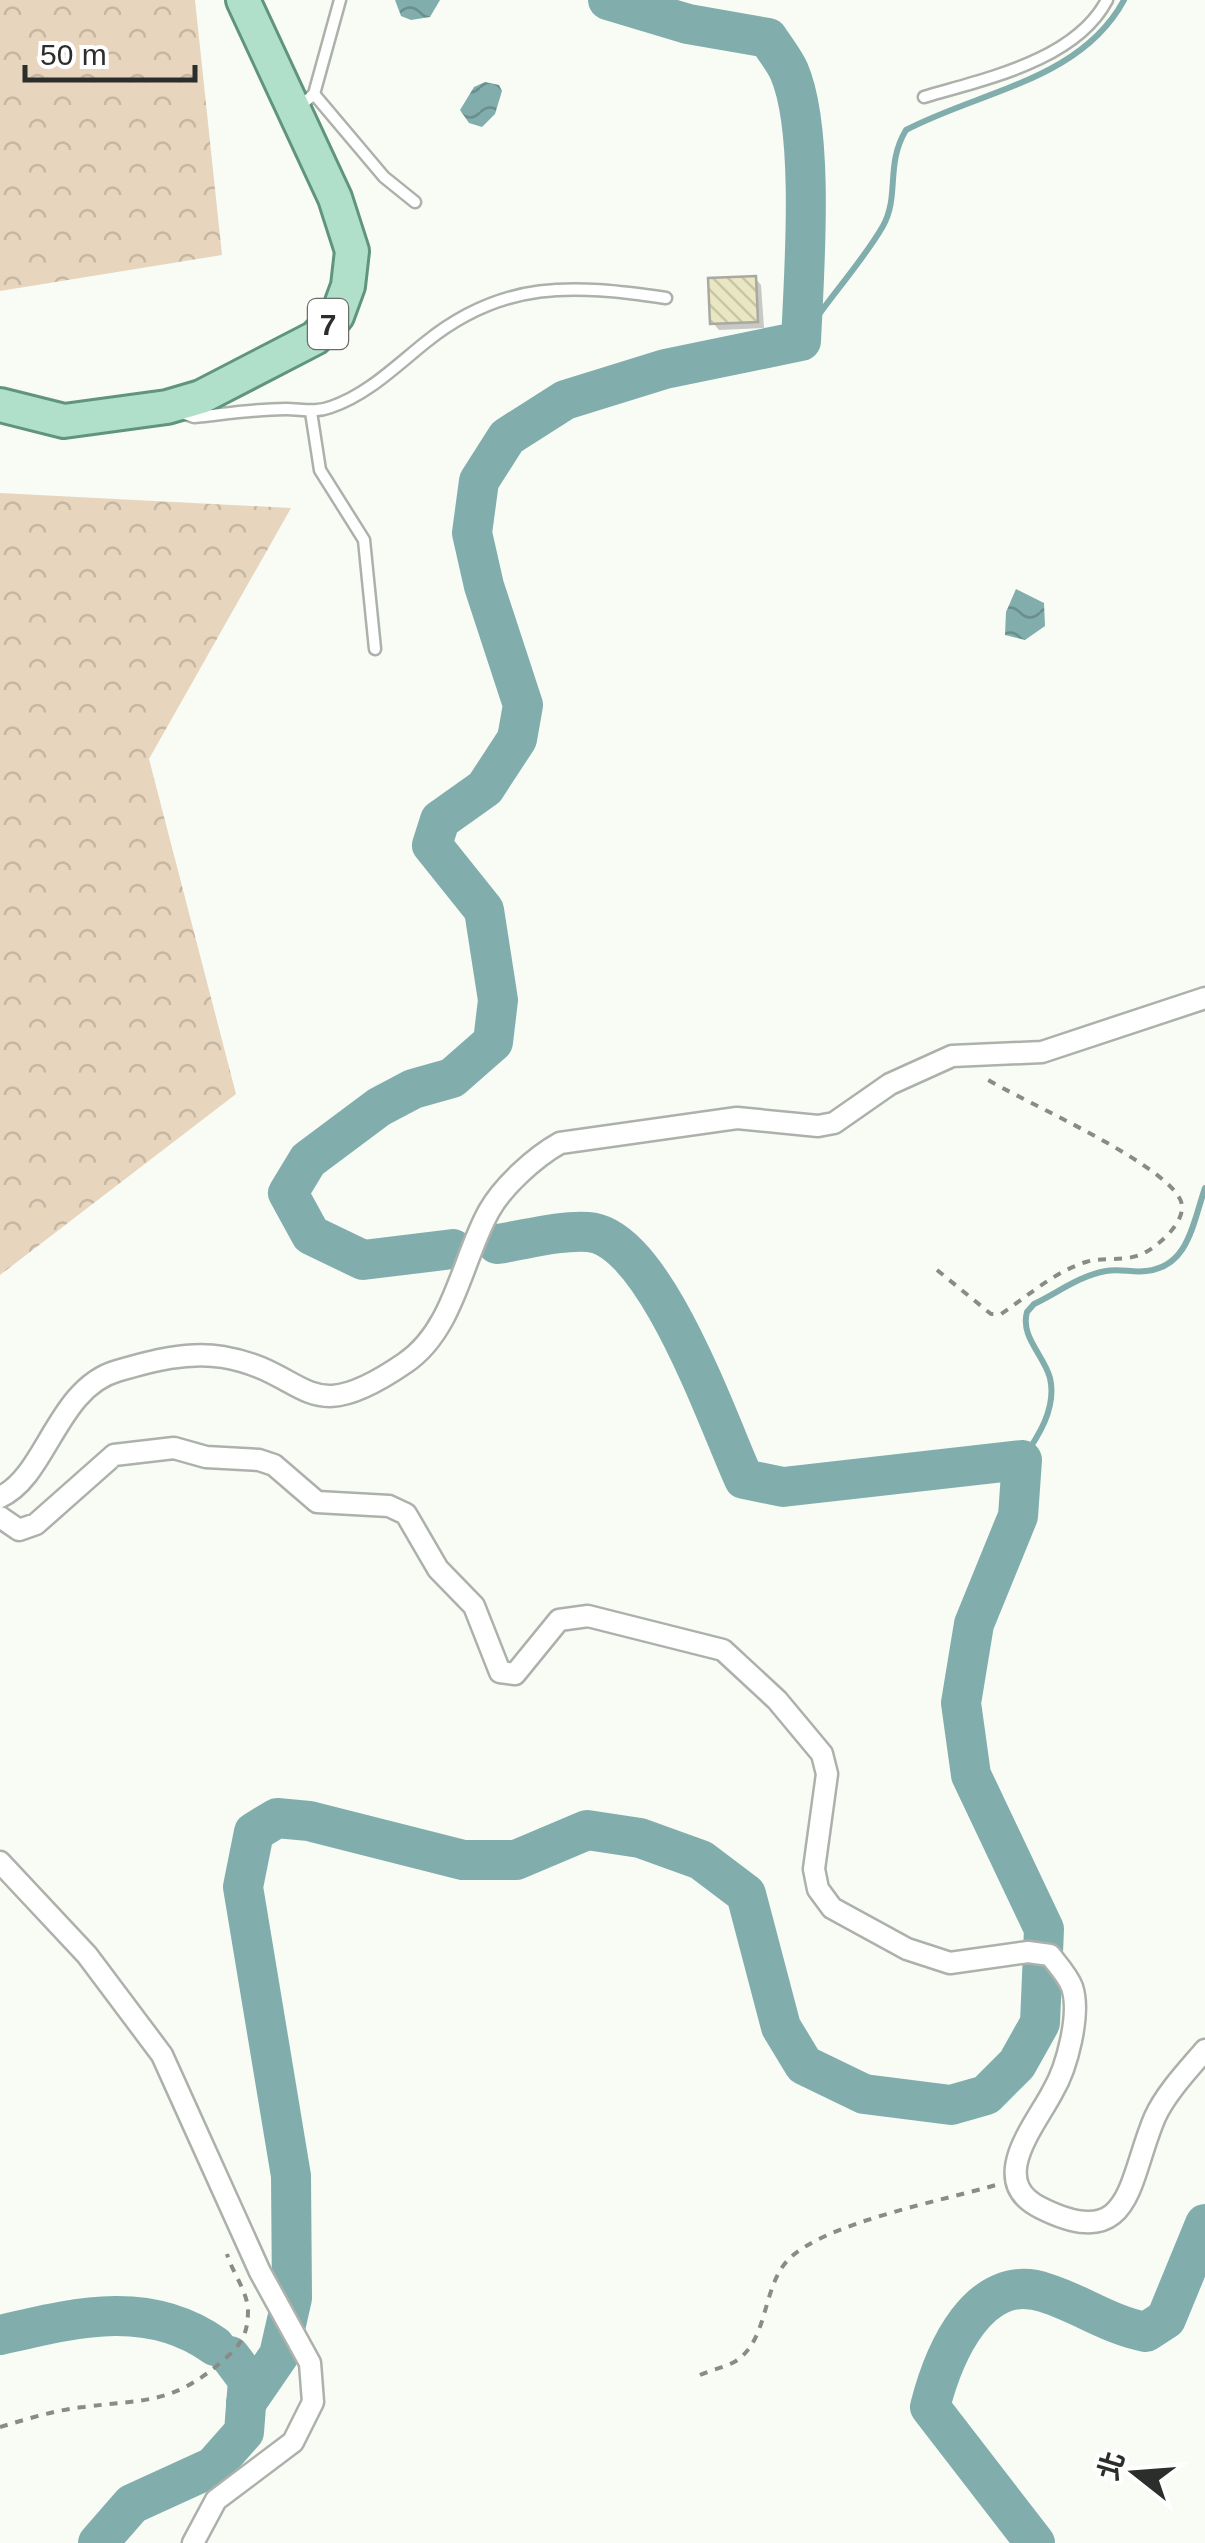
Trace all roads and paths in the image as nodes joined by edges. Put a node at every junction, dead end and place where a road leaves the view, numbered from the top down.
1 (244, 0) edge
2 (340, 0) edge
3 (1107, 0) edge
4 (924, 97) dead end
5 (304, 103) junction
6 (415, 202) dead end
7 (666, 298) dead end
8 (0, 405) edge
9 (168, 408) junction
10 (311, 412) junction
11 (375, 650) dead end
12 (1205, 998) edge
13 (952, 1056) junction
14 (936, 1270) dead end
15 (0, 1496) edge
16 (0, 1517) edge
17 (0, 1862) edge
18 (1205, 2050) edge
19 (1205, 2072) edge
20 (1176, 2086) junction
21 (1016, 2180) junction
22 (236, 2216) junction
23 (700, 2375) dead end
24 (0, 2426) edge
25 (193, 2543) edge

1 - 5 main road, 7
2 - 5 lane
3 - 4 lane
5 - 6 lane
5 - 9 main road, 7
7 - 10 lane
8 - 9 main road, 7
9 - 10 lane
10 - 11 lane
12 - 13 street
13 - 14 path
13 - 15 street
16 - 21 street
17 - 22 street
18 - 20 street
19 - 20 street
20 - 21 street
21 - 23 path
22 - 24 path
22 - 25 street

